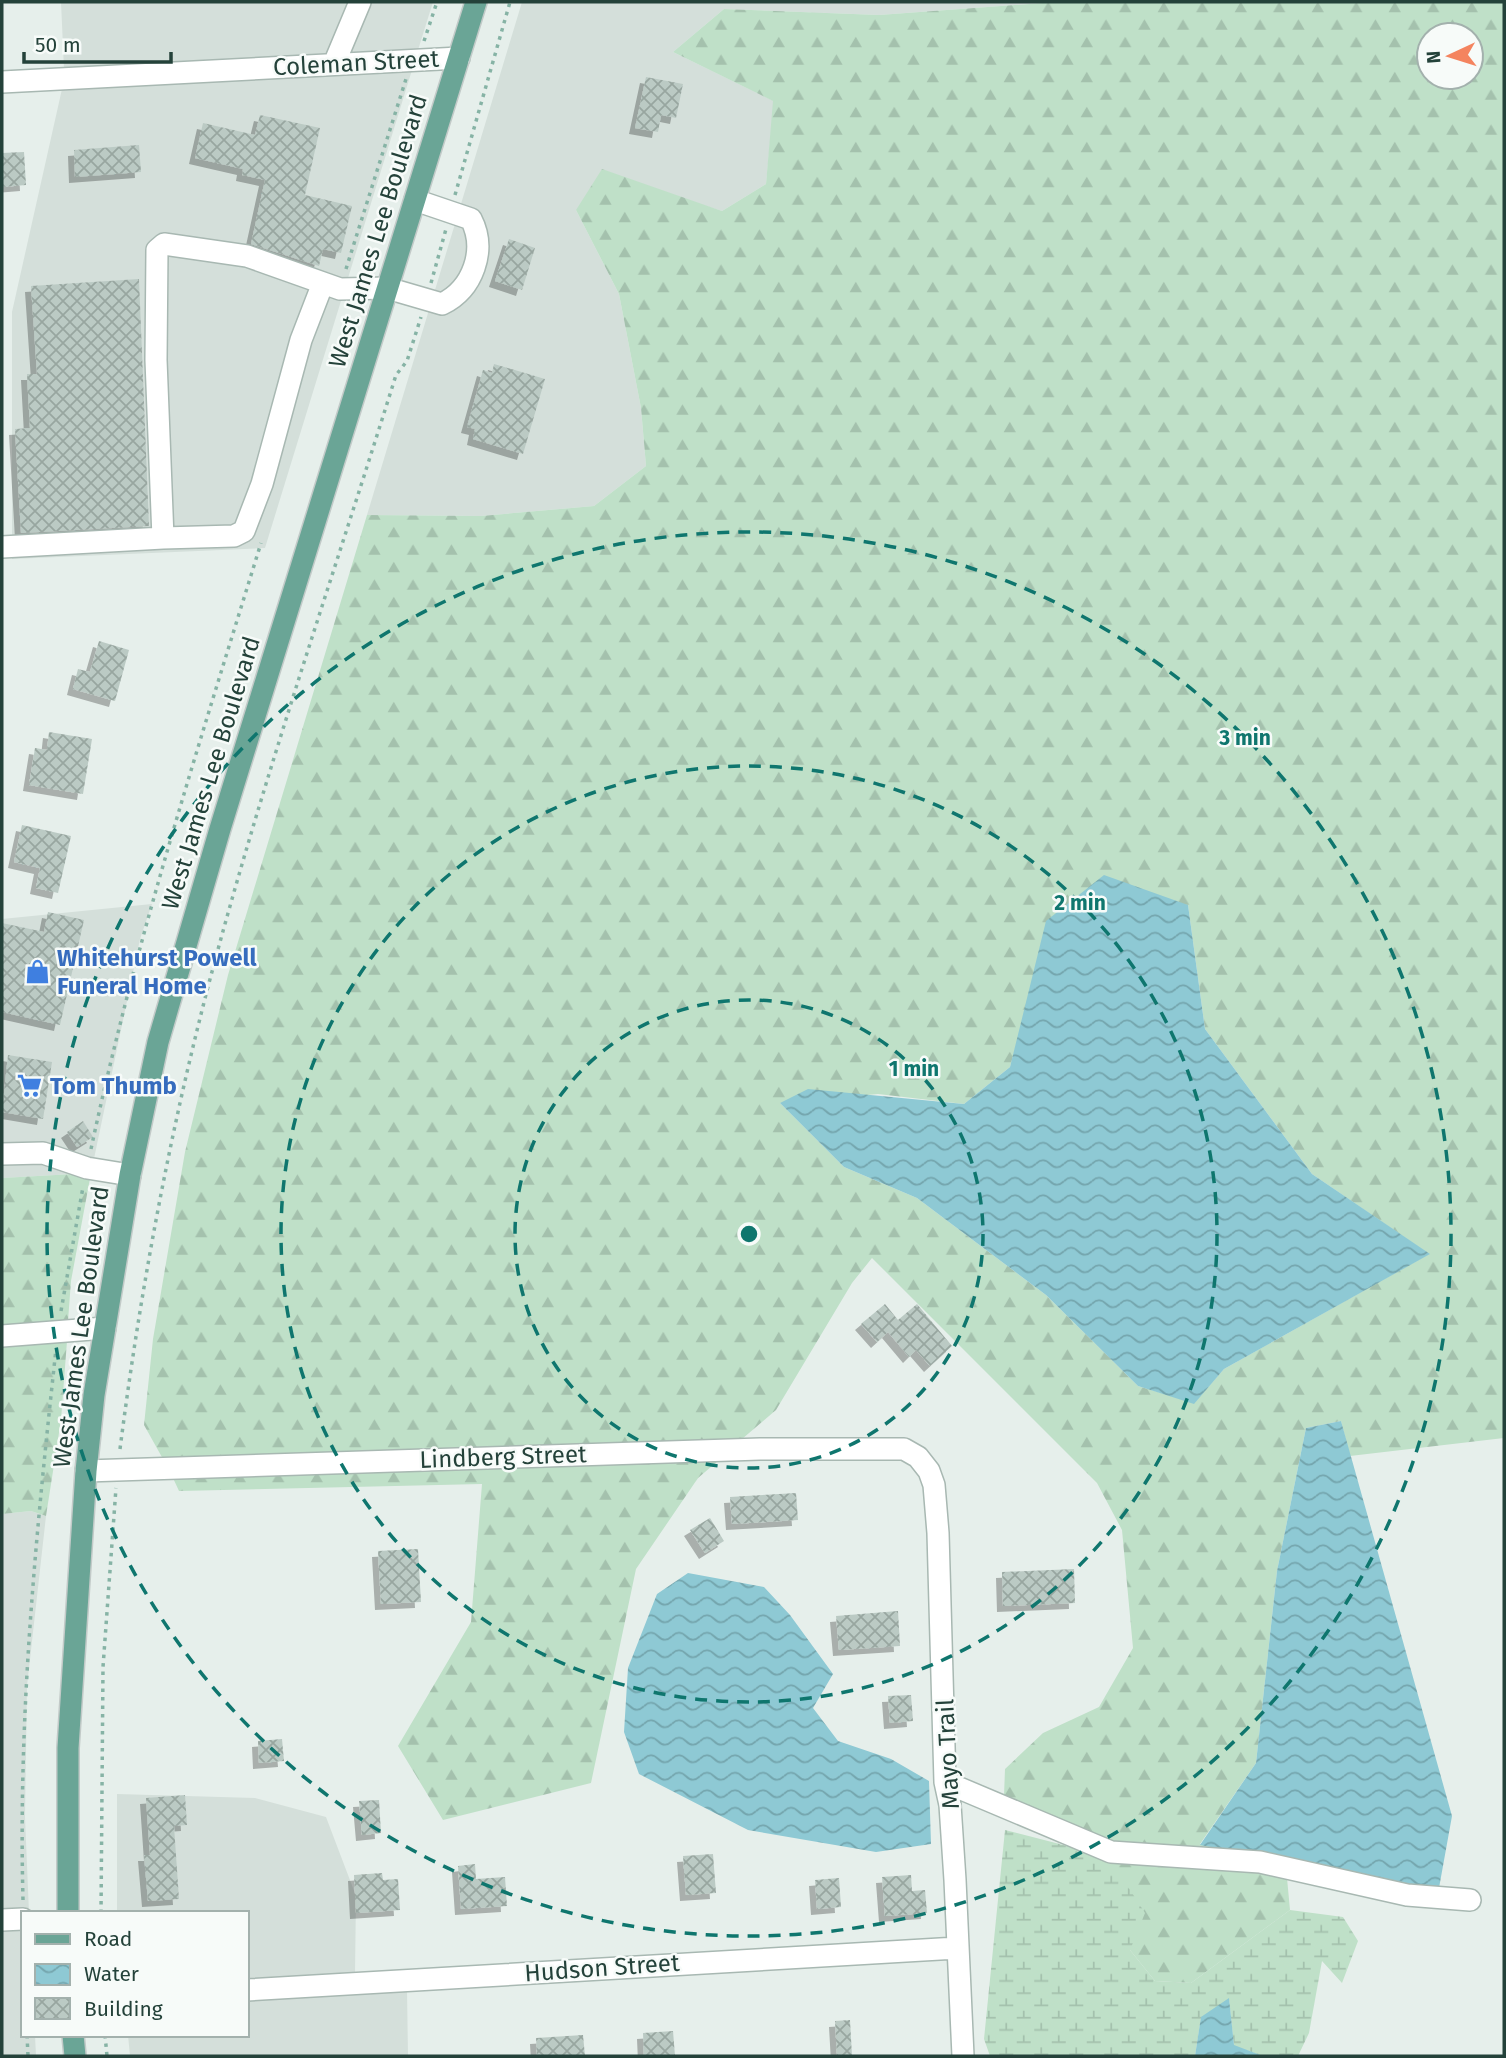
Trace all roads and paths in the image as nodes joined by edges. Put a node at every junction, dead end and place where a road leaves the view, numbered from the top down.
1 (360, 2) edge
2 (437, 2) edge
3 (476, 2) edge
4 (510, 2) edge
5 (459, 58) junction
6 (419, 60) junction
7 (334, 64) junction
8 (2, 82) edge
9 (415, 200) junction
10 (451, 211) junction
11 (331, 286) junction
12 (387, 288) junction
13 (426, 301) junction
14 (163, 538) junction
15 (262, 538) dead end
16 (2, 547) edge
17 (2, 1154) edge
18 (87, 1168) junction
19 (130, 1175) junction
20 (105, 1328) junction
21 (57, 1332) junction
22 (2, 1336) edge
23 (918, 1457) joint
24 (117, 1470) junction
25 (86, 1471) junction
26 (945, 1782) junction
27 (1470, 1900) dead end
28 (23, 1911) edge
29 (68, 1911) edge
30 (100, 1911) edge
31 (21, 1919) edge
32 (2, 1920) edge
33 (957, 1948) junction
34 (248, 1990) edge
35 (27, 2037) edge
36 (74, 2037) edge
37 (105, 2037) edge
38 (29, 2056) edge
39 (75, 2056) edge
40 (107, 2056) edge
41 (963, 2056) edge

1 - 7 street
2 - 6 path
3 - 5 main road, West James Lee Boulevard
4 - 10 path
5 - 6 street, Coleman Street
5 - 9 main road, West James Lee Boulevard
6 - 7 street, Coleman Street
6 - 11 path
7 - 8 street, Coleman Street
9 - 10 street
9 - 12 main road, West James Lee Boulevard
10 - 13 path
10 - 13 street
11 - 12 street
11 - 14 street
11 - 14 street
12 - 13 street
12 - 19 main road, West James Lee Boulevard
13 - 24 path
14 - 16 street
15 - 18 path
17 - 18 street
18 - 19 street
18 - 21 path
19 - 20 main road, West James Lee Boulevard
20 - 21 street
20 - 25 main road, West James Lee Boulevard
21 - 22 street
21 - 28 path
23 - 24 street, Lindberg Street
23 - 26 street, Mayo Trail
24 - 25 street, Lindberg Street
24 - 30 path
25 - 29 main road, West James Lee Boulevard
26 - 27 street
26 - 33 street, Mayo Trail
31 - 32 street
33 - 34 street, Hudson Street
33 - 41 street, Mayo Trail
35 - 38 path
36 - 39 main road
37 - 40 path

